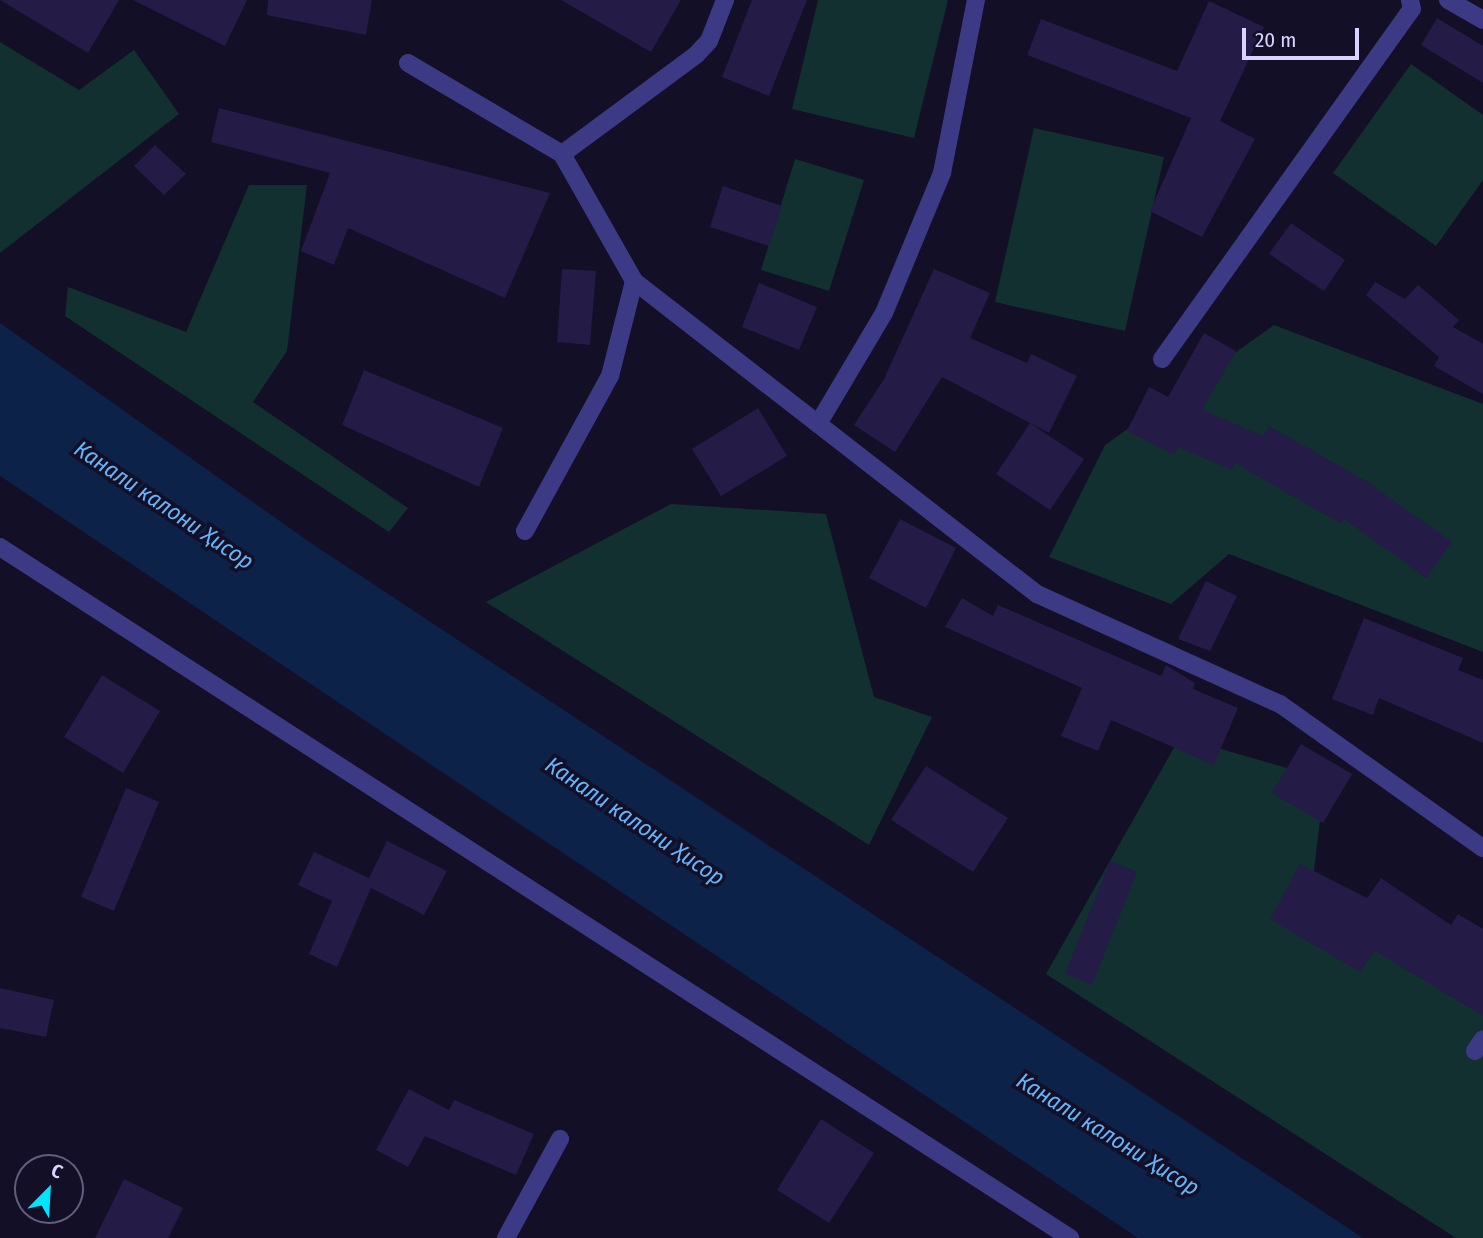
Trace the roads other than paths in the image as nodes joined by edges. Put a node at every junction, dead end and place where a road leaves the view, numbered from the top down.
1 (725, 0) edge
2 (976, 0) edge
3 (1410, 0) edge
4 (1448, 0) edge
5 (1483, 19) edge
6 (408, 63) dead end
7 (562, 154) junction
8 (634, 281) junction
9 (1162, 359) dead end
10 (818, 424) junction
11 (525, 531) dead end
12 (0, 547) edge
13 (1483, 848) edge
14 (560, 1139) dead end
15 (506, 1238) edge
16 (1070, 1238) edge

1 - 7 street
2 - 10 street
3 - 9 street
4 - 5 street
6 - 7 street
7 - 8 street
8 - 10 street
8 - 11 street
10 - 13 street
12 - 16 street
14 - 15 street

